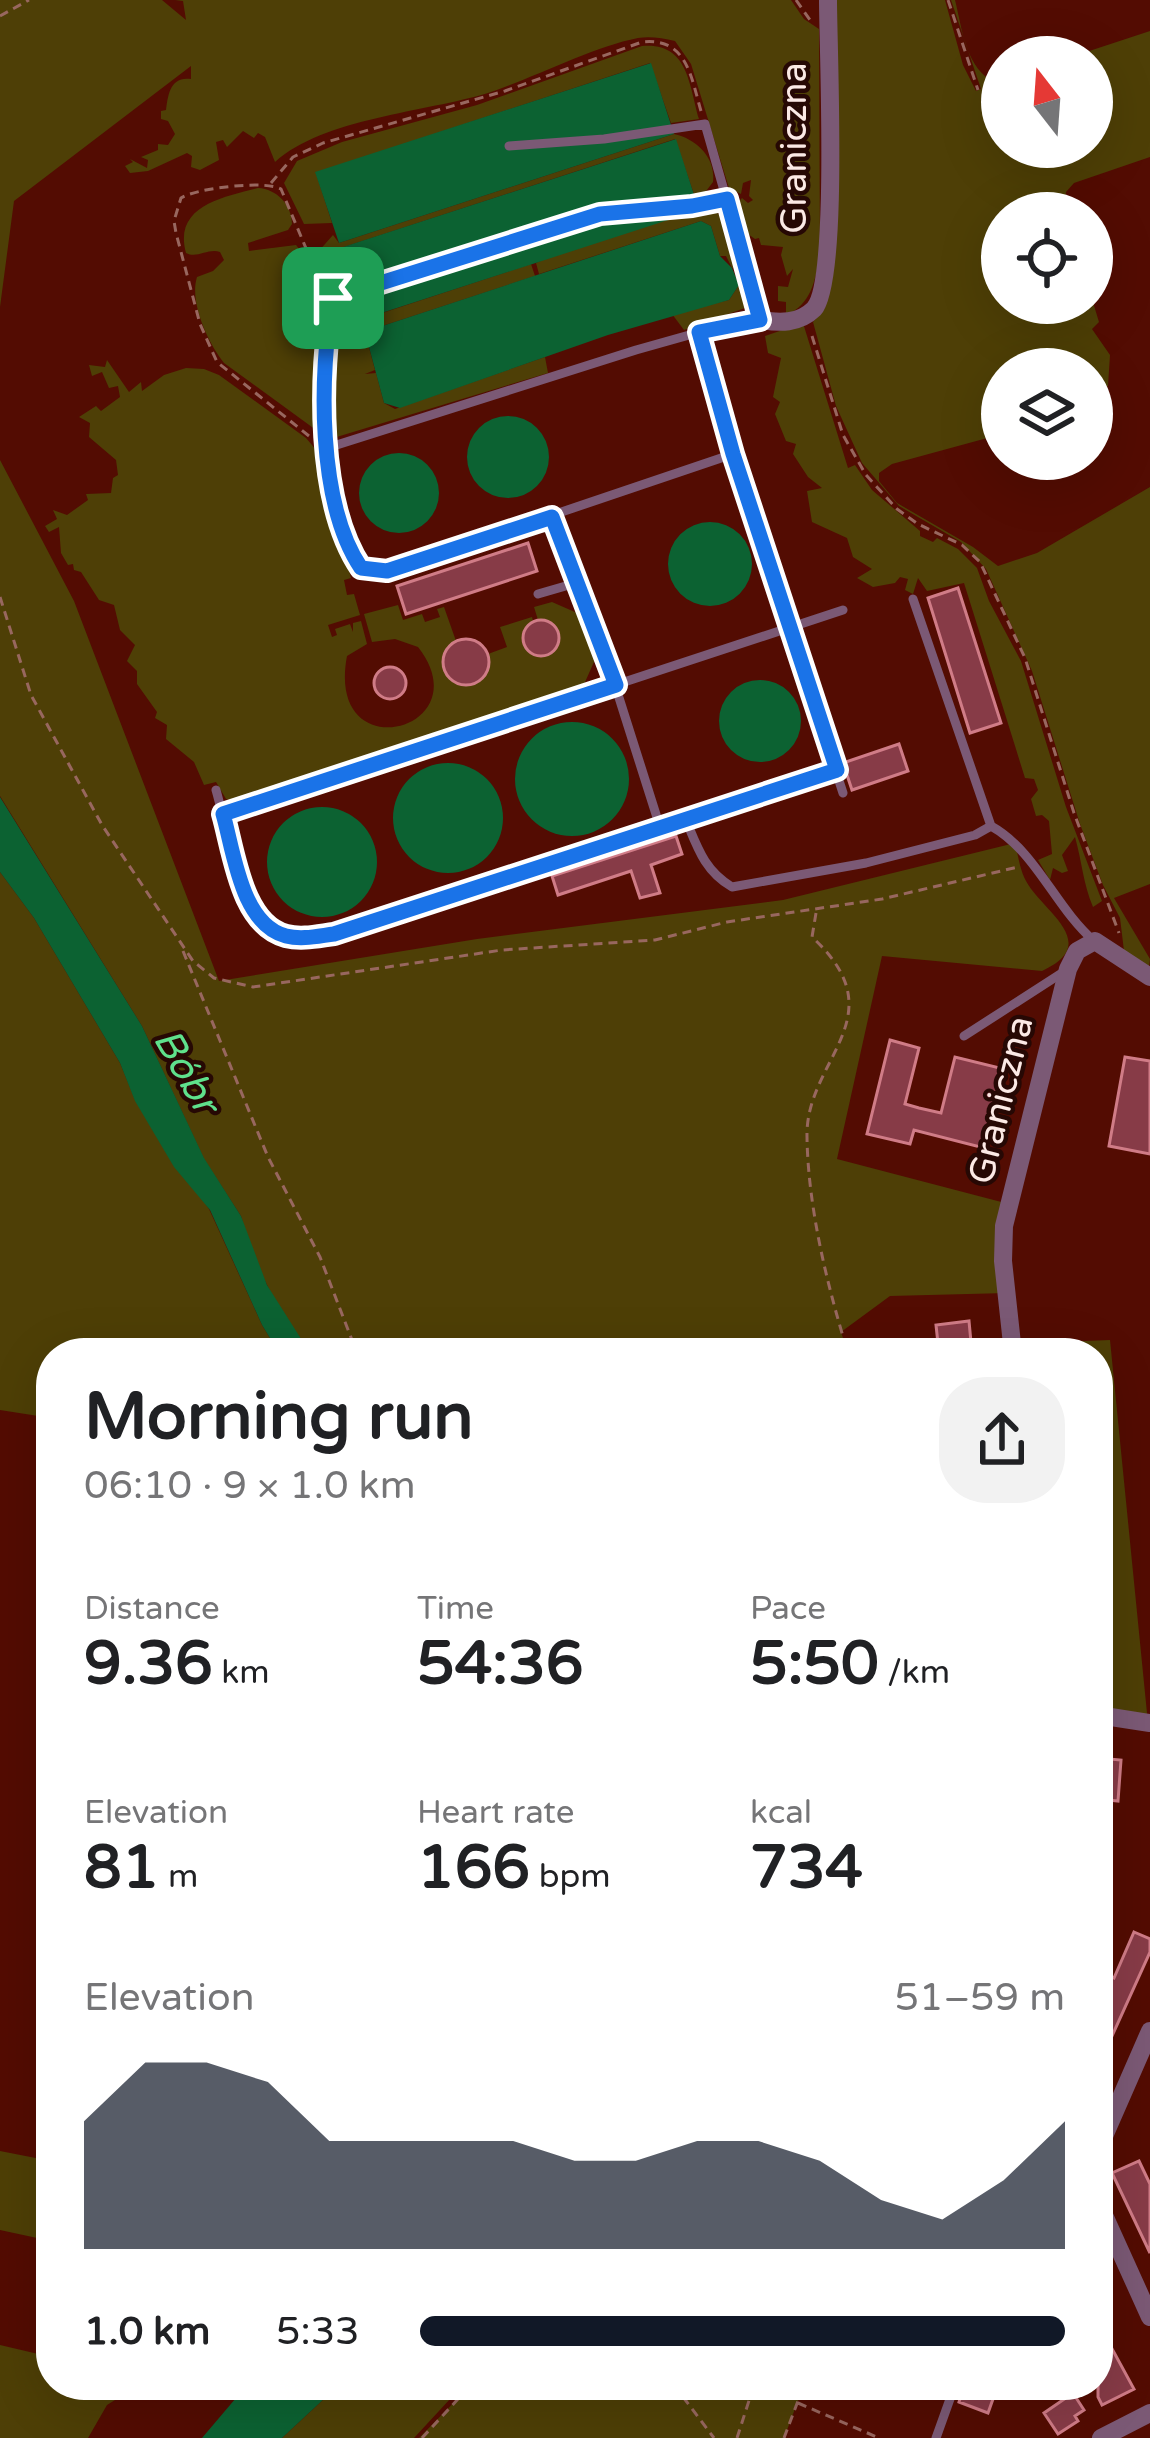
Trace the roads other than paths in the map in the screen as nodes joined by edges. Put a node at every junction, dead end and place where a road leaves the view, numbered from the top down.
1 (828, 0) edge
2 (509, 146) dead end
3 (727, 199) junction
4 (760, 320) junction
5 (699, 332) junction
6 (324, 449) junction
7 (733, 454) junction
8 (552, 517) junction
9 (780, 532) dead end
10 (764, 538) junction
11 (576, 583) junction
12 (538, 594) dead end
13 (913, 599) dead end
14 (843, 610) dead end
15 (790, 625) junction
16 (616, 685) junction
17 (837, 770) junction
18 (216, 790) dead end
19 (843, 793) dead end
20 (223, 814) junction
21 (686, 820) junction
22 (991, 826) junction
23 (661, 827) junction
24 (1095, 941) junction
25 (1068, 969) junction
26 (1150, 977) edge
27 (964, 1036) dead end
28 (1011, 1338) edge
29 (1113, 1717) edge
30 (1150, 1723) edge
31 (1150, 2031) edge
32 (1113, 2116) edge
33 (1113, 2235) edge
34 (1150, 2317) edge
35 (950, 2400) edge
36 (1150, 2413) edge
37 (936, 2438) edge
38 (1101, 2438) edge

1 - 4 street, Graniczna
2 - 3 lane
3 - 4 lane
3 - 6 lane
4 - 5 lane
5 - 6 lane
5 - 7 lane
6 - 8 lane
7 - 8 lane
7 - 10 lane
8 - 11 lane
9 - 10 lane
10 - 15 lane
11 - 12 lane
11 - 16 lane
13 - 22 lane
14 - 15 lane
15 - 16 lane
15 - 17 lane
16 - 20 lane
16 - 23 lane
17 - 19 lane
17 - 21 lane
18 - 20 lane
20 - 23 lane
21 - 22 lane
21 - 23 lane
22 - 24 lane
24 - 25 street, Graniczna
24 - 26 street
25 - 27 lane
25 - 28 street, Graniczna
29 - 30 street
31 - 32 street
33 - 34 street
35 - 37 lane
36 - 38 street

